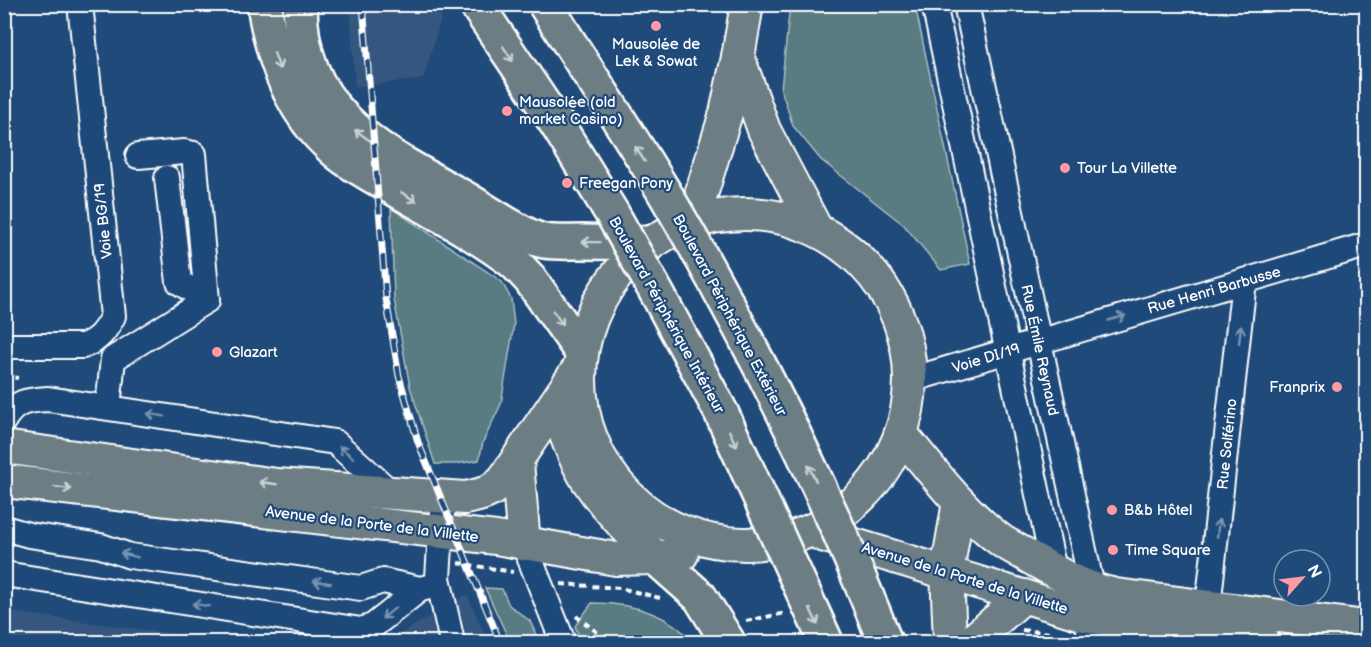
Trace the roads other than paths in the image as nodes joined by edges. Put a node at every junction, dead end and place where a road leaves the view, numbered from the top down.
1 (80, 4) edge
2 (264, 4) edge
3 (300, 4) edge
4 (476, 4) edge
5 (545, 4) edge
6 (747, 4) edge
7 (934, 4) edge
8 (966, 4) edge
9 (738, 57) junction
10 (989, 112) junction
11 (958, 118) junction
12 (138, 156) dead end
13 (167, 178) dead end
14 (693, 221) junction
15 (816, 229) junction
16 (650, 243) junction
17 (1366, 245) edge
18 (1244, 281) junction
19 (207, 300) junction
20 (1061, 334) joint
21 (1038, 342) junction
22 (4, 346) edge
23 (1008, 351) junction
24 (580, 360) junction
25 (910, 380) junction
26 (555, 404) junction
27 (108, 407) junction
28 (4, 420) edge
29 (901, 434) junction
30 (4, 447) edge
31 (517, 462) junction
32 (4, 481) edge
33 (389, 491) junction
34 (443, 497) junction
35 (959, 502) junction
36 (4, 528) edge
37 (440, 532) junction
38 (809, 532) junction
39 (739, 544) junction
40 (656, 558) junction
41 (522, 559) junction
42 (947, 572) junction
43 (4, 574) edge
44 (430, 587) junction
45 (1024, 596) junction
46 (1091, 606) edge
47 (1208, 607) junction
48 (1366, 627) edge
49 (452, 642) edge
50 (563, 642) edge
51 (729, 642) edge
52 (826, 642) edge
53 (885, 642) edge
54 (950, 642) edge
55 (971, 642) edge
56 (1263, 642) edge

1 - 22 street, Voie BG/19
2 -> 24 highway
16 -> 3 highway
4 -> 52 highway, Boulevard Périphérique Intérieur, bridge
53 -> 5 highway, Boulevard Périphérique Extérieur, bridge
6 - 9 main road
7 - 11 street, Rue Émile Reynaud
8 - 10 street, Rue Émile Reynaud
9 - 14 main road
9 - 15 main road
10 - 11 street
10 - 21 street, Rue Émile Reynaud
11 - 23 street, Rue Émile Reynaud
12 - 19 street
13 - 19 street
14 - 15 main road
14 - 16 main road
15 - 25 main road
16 - 24 main road
17 - 18 street, Rue Henri Barbusse
20 -> 18 street, Rue Henri Barbusse
47 -> 18 street, Rue Solférino
19 - 27 street
20 - 21 street, Voie DI/19
21 - 23 street, Voie DI/19
21 - 46 street, Rue Émile Reynaud
23 - 25 street, Voie DI/19
23 - 46 street, Rue Émile Reynaud
24 - 26 main road, Avenue de la Porte de la Villette
24 - 39 main road
25 - 29 main road
26 - 31 main road, Avenue de la Porte de la Villette
26 - 40 main road
27 - 28 street
33 -> 27 street
29 - 35 main road
29 - 38 main road
33 -> 30 main road, Avenue de la Porte de la Villette
31 - 34 main road, Avenue de la Porte de la Villette
31 - 41 main road
32 -> 37 main road, Avenue de la Porte de la Villette
33 - 34 main road, Avenue de la Porte de la Villette
34 - 37 street
35 - 42 main road
35 - 46 main road
44 -> 36 street
37 - 41 main road, Avenue de la Porte de la Villette
37 - 44 street
38 - 39 main road
38 - 42 main road, Avenue de la Porte de la Villette
39 - 40 main road, Avenue de la Porte de la Villette
40 - 41 main road, Avenue de la Porte de la Villette
40 - 51 highway
41 - 50 street
42 - 45 main road, Avenue de la Porte de la Villette
42 - 54 main road
44 -> 43 street
44 - 49 street
45 - 46 main road, Avenue de la Porte de la Villette
45 - 55 main road
46 - 47 main road
46 - 56 main road
47 - 48 main road

